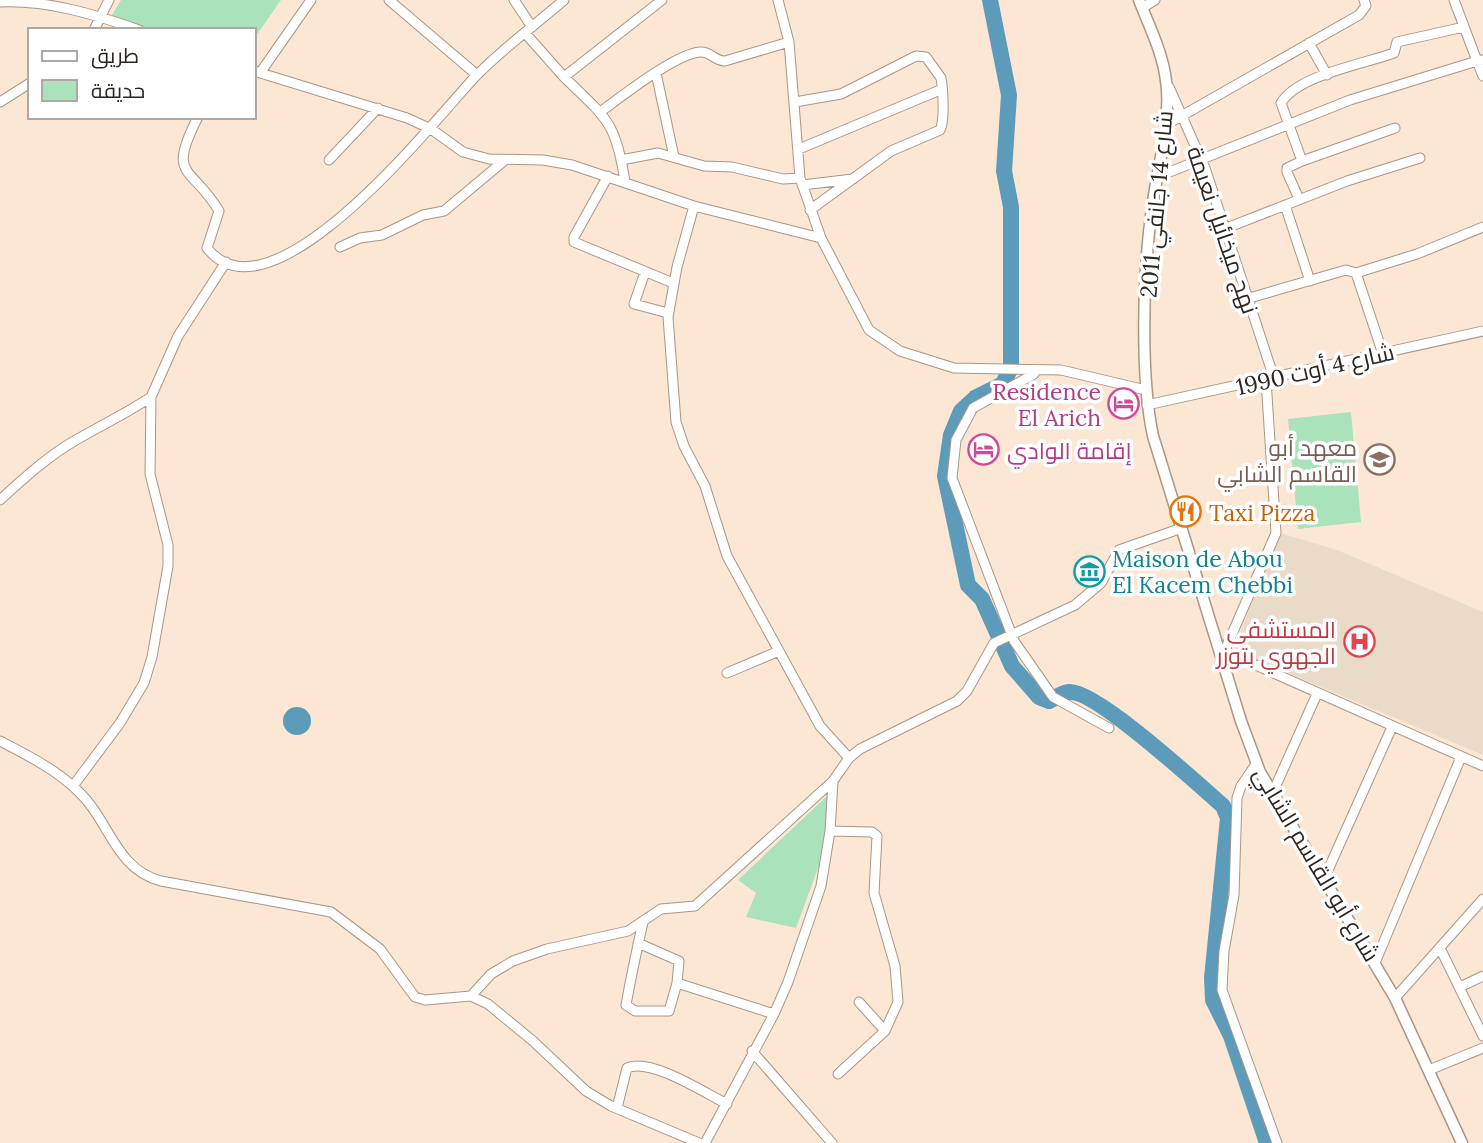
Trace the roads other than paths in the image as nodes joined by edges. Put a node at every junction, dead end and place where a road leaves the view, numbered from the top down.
1 (27, 0) edge
2 (109, 0) edge
3 (311, 0) edge
4 (389, 0) edge
5 (514, 0) edge
6 (564, 0) edge
7 (662, 0) edge
8 (778, 0) edge
9 (1155, 0) edge
10 (1364, 0) edge
11 (1454, 0) edge
12 (0, 2) edge
13 (1140, 4) edge
14 (100, 16) junction
15 (1464, 27) junction
16 (95, 28) edge
17 (133, 28) edge
18 (528, 30) junction
19 (789, 42) junction
20 (1309, 43) junction
21 (1480, 61) edge
22 (257, 72) edge
23 (656, 72) junction
24 (477, 75) junction
25 (1327, 75) junction
26 (1483, 76) edge
27 (564, 77) junction
28 (1167, 83) junction
29 (28, 84) edge
30 (940, 90) junction
31 (0, 102) edge
32 (795, 102) junction
33 (378, 108) junction
34 (600, 113) junction
35 (1182, 117) junction
36 (197, 119) edge
37 (1286, 123) junction
38 (1164, 126) junction
39 (1395, 128) dead end
40 (431, 129) junction
41 (799, 149) junction
42 (674, 157) junction
43 (1200, 158) junction
44 (1420, 158) dead end
45 (329, 160) dead end
46 (505, 160) junction
47 (621, 160) junction
48 (1302, 161) junction
49 (608, 176) junction
50 (1157, 177) junction
51 (853, 179) junction
52 (625, 181) junction
53 (801, 182) junction
54 (1299, 199) junction
55 (1285, 205) junction
56 (694, 206) junction
57 (810, 210) junction
58 (1483, 227) edge
59 (1224, 229) junction
60 (821, 237) junction
61 (340, 247) dead end
62 (226, 262) junction
63 (645, 272) junction
64 (1356, 273) junction
65 (1310, 281) junction
66 (673, 283) junction
67 (1246, 299) junction
68 (668, 313) junction
69 (1483, 331) edge
70 (1383, 354) junction
71 (1038, 372) junction
72 (1270, 379) junction
73 (1146, 390) junction
74 (151, 397) junction
75 (1148, 409) junction
76 (0, 500) edge
77 (1182, 528) junction
78 (1007, 635) junction
79 (779, 651) junction
80 (1223, 654) junction
81 (727, 673) dead end
82 (1317, 694) junction
83 (1392, 727) junction
84 (1109, 728) dead end
85 (0, 741) edge
86 (1461, 757) junction
87 (849, 758) junction
88 (1256, 764) junction
89 (1483, 766) edge
90 (833, 781) junction
91 (73, 786) junction
92 (1273, 792) junction
93 (830, 831) junction
94 (1324, 879) junction
95 (1483, 899) edge
96 (643, 922) junction
97 (638, 943) junction
98 (1440, 948) junction
99 (1375, 963) junction
100 (1483, 976) edge
101 (677, 983) junction
102 (1460, 987) junction
103 (471, 996) junction
104 (1395, 998) junction
105 (859, 1002) dead end
106 (774, 1014) junction
107 (885, 1031) junction
108 (1483, 1036) edge
109 (1483, 1048) edge
110 (752, 1051) junction
111 (1429, 1070) junction
112 (838, 1074) dead end
113 (727, 1104) junction
114 (617, 1108) junction
115 (699, 1143) edge
116 (705, 1143) edge
117 (832, 1143) edge
118 (1277, 1143) edge
119 (1462, 1143) edge

1 - 12 street
1 - 14 street
2 - 14 street
3 - 22 street
4 - 24 street
5 - 18 street
6 - 18 street
7 - 27 street
8 - 19 street
9 - 13 street
10 - 20 street
11 - 15 street
13 - 28 main road, شارع 14 جانفي 2011
14 - 16 street
14 - 17 street
15 - 21 street
15 - 25 street
18 - 24 street
18 - 27 street
19 - 23 street
19 - 32 street
20 - 25 street
20 - 35 street
21 - 26 street
21 - 37 street
22 - 33 street
23 - 34 street
23 - 42 street
24 - 40 street
25 - 37 street
27 - 34 street
28 - 35 street, نهج ميخائيل نعيمة
28 - 38 main road, شارع 14 جانفي 2011
29 - 31 street
30 - 32 street
30 - 41 street
30 - 51 street
32 - 41 street
33 - 40 street
33 - 45 street
34 - 47 street
35 - 38 street
35 - 43 street, نهج ميخائيل نعيمة
36 - 62 street
37 - 43 street
37 - 48 street
38 - 50 main road, شارع 14 جانفي 2011
39 - 48 street
40 - 46 street
40 - 62 street
41 - 53 street
42 - 47 street
42 - 53 street
43 - 50 street
43 - 59 street, نهج ميخائيل نعيمة
44 - 54 street
46 - 49 street
46 - 61 street
47 - 52 street
48 - 54 street
49 - 52 street
49 - 63 street
50 - 73 main road, شارع 14 جانفي 2011
51 - 53 street
51 - 57 street
52 - 56 street
53 - 57 street
54 - 55 street
55 - 59 street
55 - 65 street
56 - 60 street
56 - 66 street
57 - 60 street
58 - 64 street
59 - 67 street, نهج ميخائيل نعيمة
60 - 71 street
62 - 74 street
63 - 66 street
63 - 68 street
64 - 65 street
64 - 70 street
65 - 67 street
66 - 68 street
67 - 72 street, نهج ميخائيل نعيمة
68 - 79 street
69 - 70 street, شارع 4 أوت 1990
70 - 72 street, شارع 4 أوت 1990
71 - 73 street
71 - 78 street
72 - 75 street, شارع 4 أوت 1990
72 - 80 street, نهج ميخائيل نعيمة
73 - 75 main road, شارع 14 جانفي 2011
74 - 76 street
74 - 91 street
75 - 77 main road, شارع أبو القاسم الشابي
77 - 78 street
77 - 80 main road, شارع أبو القاسم الشابي
78 - 84 street
78 - 87 street
79 - 81 street
79 - 87 street
80 - 82 street
80 - 88 main road, شارع أبو القاسم الشابي
82 - 83 street
82 - 92 street
83 - 86 street
83 - 94 street
85 - 91 street
86 - 89 street
86 - 99 street
87 - 90 street
88 - 92 main road, شارع أبو القاسم الشابي
88 - 118 street
90 - 93 street
90 - 96 street
91 - 103 street
92 - 94 main road, شارع أبو القاسم الشابي
93 - 106 street
93 - 107 street
94 - 99 main road, شارع أبو القاسم الشابي
95 - 98 street
96 - 97 street
96 - 103 street
97 - 101 street
97 - 101 street
98 - 102 street
98 - 104 street
99 - 104 main road, شارع أبو القاسم الشابي
100 - 102 street
101 - 106 street
102 - 108 street
103 - 114 street
104 - 111 main road, شارع أبو القاسم الشابي
105 - 107 street
106 - 110 street
107 - 112 street
109 - 111 street
110 - 113 street
110 - 117 street
111 - 119 main road, شارع أبو القاسم الشابي
113 - 114 street
113 - 116 street
114 - 115 street

